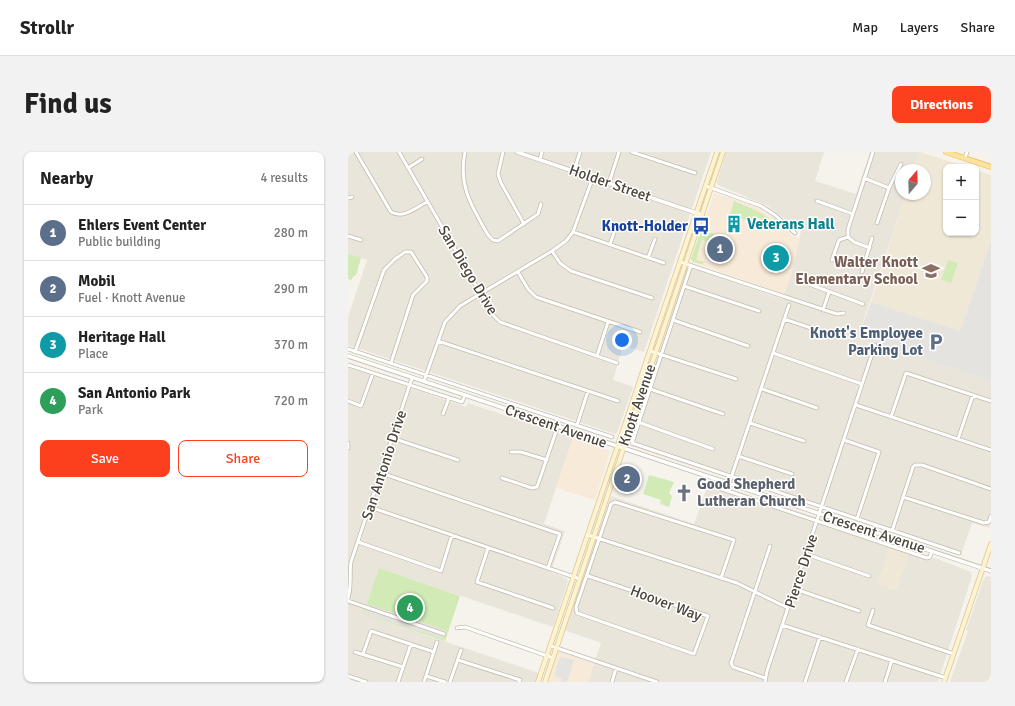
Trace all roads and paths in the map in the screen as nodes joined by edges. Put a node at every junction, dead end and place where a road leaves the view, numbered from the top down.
1 (356, 152) edge
2 (399, 152) edge
3 (465, 152) edge
4 (503, 152) edge
5 (517, 152) edge
6 (542, 152) edge
7 (580, 152) edge
8 (619, 152) edge
9 (632, 152) edge
10 (717, 152) edge
11 (723, 152) edge
12 (873, 152) edge
13 (946, 152) edge
14 (967, 152) edge
15 (965, 158) junction
16 (422, 159) dead end
17 (540, 159) junction
18 (991, 167) edge
19 (408, 168) junction
20 (574, 171) junction
21 (694, 173) dead end
22 (895, 176) edge
23 (594, 177) junction
24 (864, 178) junction
25 (609, 183) junction
26 (706, 186) junction
27 (711, 188) junction
28 (889, 188) junction
29 (817, 201) dead end
30 (427, 202) junction
31 (541, 204) dead end
32 (696, 213) junction
33 (853, 214) junction
34 (702, 215) junction
35 (877, 223) dead end
36 (524, 224) junction
37 (616, 227) dead end
38 (573, 232) junction
39 (795, 233) dead end
40 (348, 236) edge
41 (848, 237) junction
42 (872, 238) dead end
43 (655, 239) dead end
44 (361, 240) dead end
45 (610, 244) junction
46 (870, 248) junction
47 (552, 251) junction
48 (648, 258) junction
49 (832, 260) dead end
50 (680, 262) junction
51 (664, 263) dead end
52 (686, 264) junction
53 (691, 265) junction
54 (518, 272) junction
55 (862, 272) dead end
56 (798, 280) dead end
57 (684, 286) junction
58 (829, 292) junction
59 (479, 293) junction
60 (652, 298) dead end
61 (863, 304) dead end
62 (788, 305) dead end
63 (823, 310) junction
64 (759, 311) dead end
65 (844, 313) dead end
66 (784, 319) junction
67 (672, 320) junction
68 (608, 322) junction
69 (640, 332) dead end
70 (838, 337) dead end
71 (438, 341) junction
72 (875, 345) dead end
73 (748, 346) dead end
74 (348, 349) edge
75 (650, 351) junction
76 (355, 352) junction
77 (656, 353) junction
78 (773, 353) junction
79 (661, 354) junction
80 (348, 356) edge
81 (597, 356) junction
82 (391, 363) junction
83 (617, 363) dead end
84 (348, 365) edge
85 (373, 373) junction
86 (426, 375) junction
87 (412, 378) junction
88 (736, 379) dead end
89 (424, 381) junction
90 (862, 384) junction
91 (410, 386) junction
92 (650, 388) junction
93 (762, 389) junction
94 (588, 391) junction
95 (465, 395) junction
96 (973, 395) junction
97 (449, 398) junction
98 (348, 401) edge
99 (618, 401) dead end
100 (991, 401) edge
101 (856, 405) junction
102 (817, 408) dead end
103 (443, 414) dead end
104 (723, 414) dead end
105 (891, 417) junction
106 (638, 422) junction
107 (750, 422) junction
108 (576, 425) junction
109 (558, 426) junction
110 (612, 437) dead end
111 (392, 438) junction
112 (958, 439) junction
113 (844, 440) junction
114 (804, 441) dead end
115 (348, 443) edge
116 (616, 447) junction
117 (348, 448) edge
118 (622, 449) junction
119 (713, 449) dead end
120 (991, 450) edge
121 (511, 452) dead end
122 (738, 456) junction
123 (458, 460) dead end
124 (547, 460) junction
125 (381, 473) junction
126 (792, 474) dead end
127 (731, 477) junction
128 (502, 478) dead end
129 (729, 484) junction
130 (710, 485) dead end
131 (991, 489) edge
132 (903, 497) junction
133 (600, 500) junction
134 (605, 502) junction
135 (370, 507) junction
136 (822, 507) junction
137 (820, 514) junction
138 (991, 516) edge
139 (857, 519) junction
140 (817, 521) junction
141 (892, 531) junction
142 (588, 534) junction
143 (452, 535) junction
144 (594, 536) junction
145 (600, 538) junction
146 (358, 542) junction
147 (991, 544) edge
148 (770, 546) dead end
149 (488, 548) junction
150 (932, 551) junction
151 (959, 553) dead end
152 (806, 554) junction
153 (548, 568) junction
154 (983, 568) junction
155 (991, 571) edge
156 (588, 576) junction
157 (869, 576) dead end
158 (574, 577) junction
159 (721, 578) junction
160 (580, 579) junction
161 (794, 589) junction
162 (754, 592) junction
163 (348, 600) edge
164 (553, 608) dead end
165 (788, 608) junction
166 (873, 610) dead end
167 (859, 611) dead end
168 (782, 625) junction
169 (457, 628) dead end
170 (444, 634) dead end
171 (820, 637) junction
172 (437, 642) dead end
173 (411, 644) junction
174 (551, 646) junction
175 (556, 648) junction
176 (858, 649) junction
177 (461, 650) dead end
178 (355, 652) dead end
179 (434, 652) junction
180 (363, 654) junction
181 (954, 654) junction
182 (548, 655) junction
183 (553, 658) junction
184 (458, 660) junction
185 (892, 660) junction
186 (403, 667) junction
187 (616, 668) junction
188 (348, 676) edge
189 (426, 676) junction
190 (355, 680) edge
191 (765, 680) edge
192 (945, 680) edge
193 (519, 681) edge
194 (366, 682) edge
195 (398, 682) edge
196 (424, 682) edge
197 (445, 682) edge
198 (450, 682) edge
199 (538, 682) edge
200 (545, 682) edge
201 (612, 682) edge
202 (657, 682) edge
203 (805, 682) edge
204 (846, 682) edge
205 (885, 682) edge

1 - 30 street
2 - 19 street, San Diego Drive
3 - 36 street
4 - 36 street
5 - 17 street, Holder Street
6 - 17 street
7 - 20 street
8 - 25 street
9 - 21 street
10 - 26 main road, Knott Avenue
11 - 27 main road, Knott Avenue
12 - 24 street
13 - 15 main road
14 - 15 street
15 - 18 main road
16 - 19 street
17 - 20 street, Holder Street
19 - 30 street, San Diego Drive
20 - 23 street, Holder Street
22 - 28 street
23 - 25 street, Holder Street
23 - 38 street
24 - 28 street
24 - 33 street
25 - 32 street, Holder Street
26 - 27 street
26 - 32 main road, Knott Avenue
27 - 34 main road, Knott Avenue
27 - 39 street
28 - 35 street
29 - 33 street
30 - 59 street, San Diego Drive
31 - 36 street
32 - 34 street, Holder Street
32 - 50 main road, Knott Avenue
33 - 41 street
34 - 52 main road, Knott Avenue
37 - 45 street
38 - 45 street
38 - 47 street
40 - 44 street
41 - 46 street
41 - 49 street
42 - 46 street
43 - 48 street
45 - 48 street
46 - 55 street
47 - 54 street
47 - 60 street
48 - 51 street
50 - 52 street
50 - 75 main road, Knott Avenue
52 - 53 street
52 - 77 main road, Knott Avenue
53 - 57 street
53 - 63 street
54 - 59 street
54 - 68 street
56 - 58 street
57 - 64 street
57 - 67 street
58 - 61 street
58 - 63 street
59 - 71 street
59 - 81 street, San Diego Drive
62 - 66 street
63 - 65 street
66 - 70 street
66 - 78 street
67 - 73 street
67 - 79 street
68 - 69 street
68 - 81 street
71 - 86 street
71 - 94 street
72 - 90 street, Pierce Drive
74 - 76 street
75 - 77 street
75 - 116 main road, Knott Avenue
76 - 82 street
76 - 82 street
77 - 79 street
77 - 118 main road, Knott Avenue
78 - 90 street
78 - 93 street
79 - 88 street
79 - 92 street
80 - 87 street, Crescent Avenue
81 - 83 street, San Diego Drive
82 - 86 street
84 - 85 street
85 - 91 street
85 - 98 street
86 - 89 street
86 - 108 street
87 - 89 street, Crescent Avenue
87 - 91 street, San Antonio Drive
89 - 95 street, Crescent Avenue
90 - 101 street, Pierce Drive
91 - 97 street
91 - 111 street, San Antonio Drive
92 - 104 street
92 - 106 street
93 - 102 street
93 - 107 street
94 - 99 street
94 - 108 street
95 - 97 street
95 - 109 street, Crescent Avenue
96 - 100 street
96 - 105 street
96 - 112 street
97 - 103 street
101 - 105 street
101 - 113 street, Pierce Drive
105 - 112 street
106 - 119 street
106 - 127 street, Crescent Avenue
107 - 114 street
107 - 122 street
108 - 110 street
109 - 116 street, Crescent Avenue
109 - 124 street
111 - 123 street
111 - 125 street, San Antonio Drive
112 - 120 street
113 - 136 street, Pierce Drive
113 - 139 street
115 - 117 street
116 - 118 street, Crescent Avenue
116 - 133 main road, Knott Avenue
118 - 129 street, Crescent Avenue
118 - 134 main road, Knott Avenue
121 - 124 street
122 - 126 street
122 - 127 street
124 - 128 street
125 - 135 street, San Antonio Drive
125 - 153 street
127 - 129 street
127 - 136 street, Crescent Avenue
129 - 137 street, Crescent Avenue
130 - 140 street
131 - 132 street
132 - 138 street
132 - 141 street
133 - 134 main road
133 - 142 main road, Knott Avenue
134 - 144 main road, Knott Avenue
135 - 143 street
135 - 146 street, San Antonio Drive
136 - 137 street, Pierce Drive
136 - 139 street, Crescent Avenue
137 - 140 street, Pierce Drive
137 - 150 street, Crescent Avenue
139 - 141 street, Crescent Avenue
140 - 150 street
140 - 152 street, Pierce Drive
141 - 151 street, Crescent Avenue
142 - 144 street
142 - 158 main road, Knott Avenue
143 - 146 street
143 - 149 street
144 - 145 street
144 - 160 main road, Knott Avenue
145 - 156 street
145 - 159 street
145 - 159 street
146 - 163 street, San Antonio Drive
147 - 154 main road
148 - 162 street
149 - 153 street
149 - 164 street
150 - 154 street, Crescent Avenue
152 - 157 street
152 - 161 street, Pierce Drive
153 - 158 street
154 - 155 street, Crescent Avenue
154 - 181 main road
156 - 156 street, Hoover Way
158 - 160 street
158 - 174 main road, Knott Avenue
159 - 162 street
160 - 175 main road, Knott Avenue
161 - 165 street, Pierce Drive
161 - 167 street
162 - 165 street
162 - 191 street
163 - 170 street
165 - 168 street, Pierce Drive
166 - 181 street
168 - 171 street
168 - 191 street, Pierce Drive
169 - 182 street
171 - 176 street
171 - 203 street
172 - 179 street
173 - 179 street
173 - 180 street
173 - 186 street
174 - 175 street
174 - 182 main road, Knott Avenue
175 - 183 main road, Knott Avenue
175 - 187 street
176 - 185 street
176 - 204 street
177 - 184 street
178 - 180 street
179 - 189 street
180 - 186 street
181 - 192 main road
182 - 183 street
182 - 199 main road, Knott Avenue
183 - 200 main road, Knott Avenue
184 - 193 street
184 - 198 street
185 - 192 street
185 - 205 street
186 - 195 street
187 - 201 street
187 - 202 street
188 - 190 street
189 - 196 street
189 - 197 street
190 - 194 street

